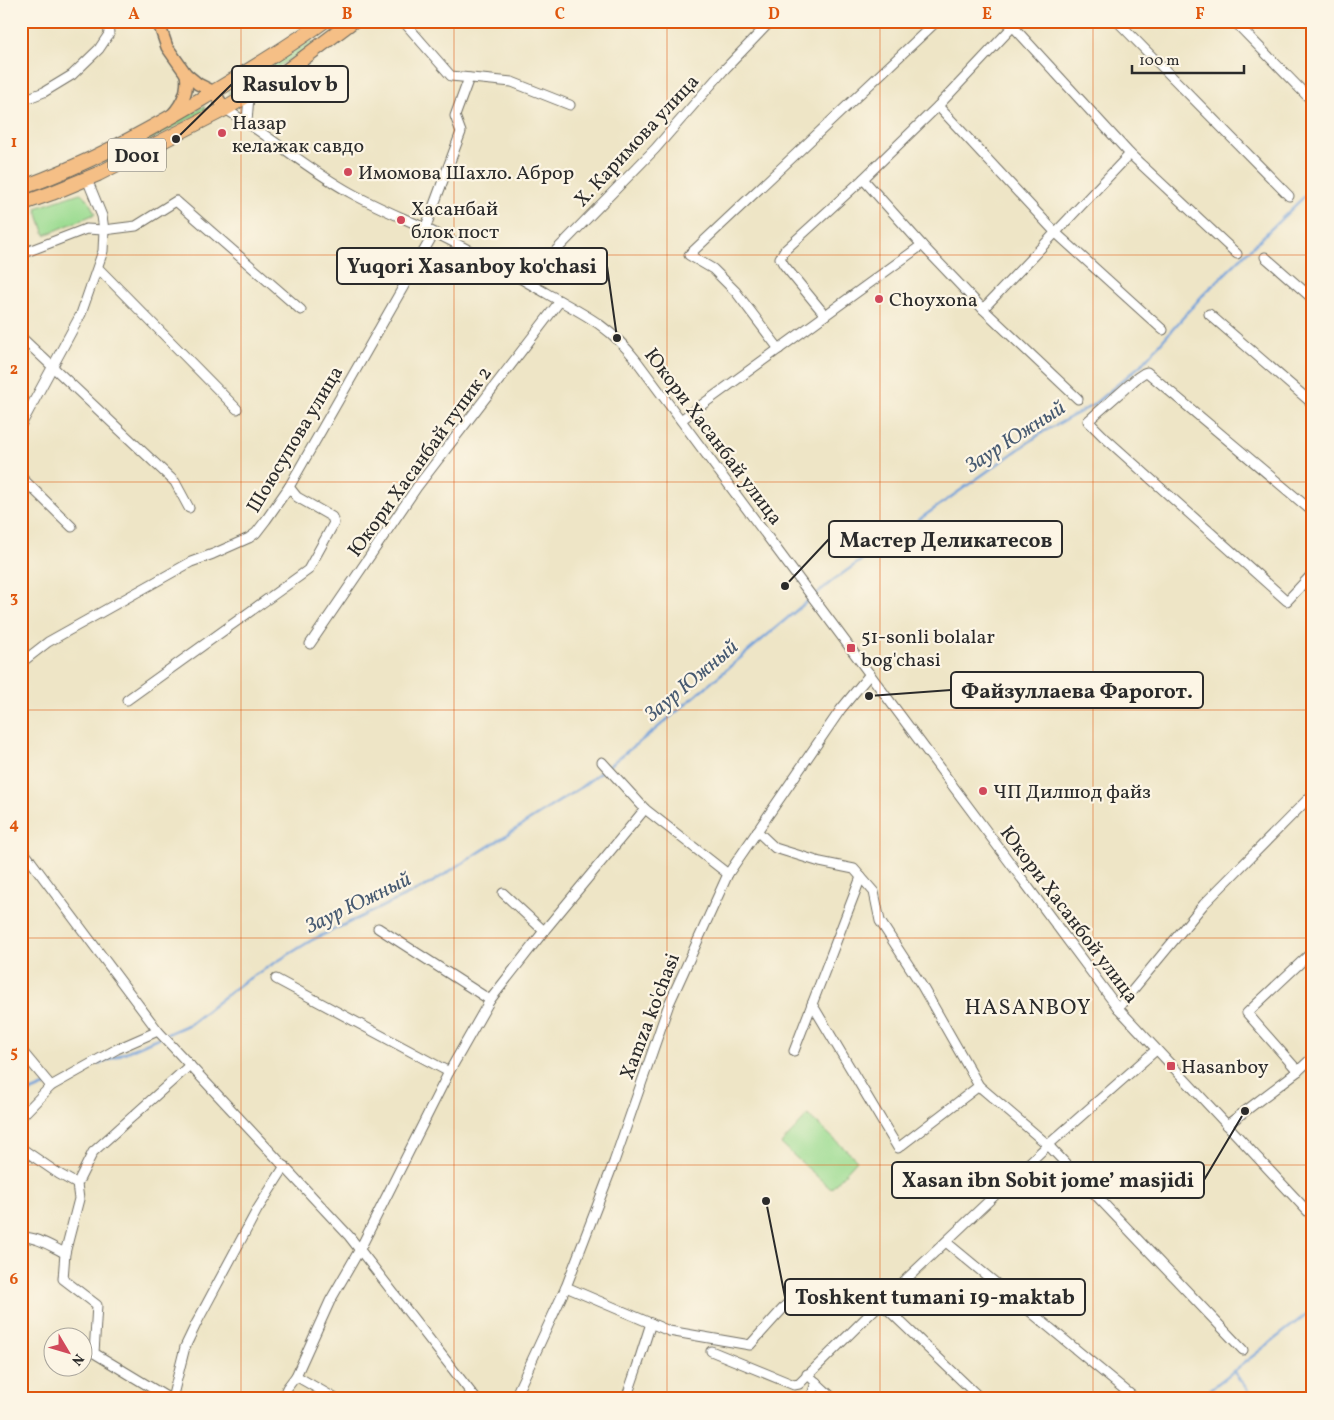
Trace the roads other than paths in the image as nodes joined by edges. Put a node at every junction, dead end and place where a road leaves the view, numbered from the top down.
1 (108, 21) edge
2 (158, 21) edge
3 (353, 21) edge
4 (403, 21) edge
5 (771, 21) edge
6 (937, 21) edge
7 (1117, 21) edge
8 (1234, 21) edge
9 (320, 23) edge
10 (1013, 23) edge
11 (326, 41) junction
12 (186, 74) junction
13 (469, 78) junction
14 (214, 92) junction
15 (249, 96) junction
16 (21, 101) edge
17 (1313, 102) edge
18 (570, 106) dead end
19 (938, 106) junction
20 (225, 109) junction
21 (169, 118) junction
22 (247, 122) junction
23 (1130, 154) junction
24 (91, 159) junction
25 (92, 177) junction
26 (863, 179) junction
27 (21, 188) edge
28 (1290, 196) dead end
29 (21, 204) edge
30 (104, 230) junction
31 (430, 230) junction
32 (1056, 233) junction
33 (922, 245) junction
34 (21, 254) edge
35 (1237, 254) dead end
36 (1265, 257) dead end
37 (98, 268) junction
38 (529, 283) junction
39 (1313, 298) edge
40 (560, 301) junction
41 (983, 309) junction
42 (301, 310) dead end
43 (1209, 314) dead end
44 (825, 315) junction
45 (1163, 330) dead end
46 (21, 337) edge
47 (779, 348) junction
48 (53, 367) junction
49 (1078, 399) dead end
50 (1313, 404) edge
51 (237, 409) dead end
52 (681, 420) junction
53 (21, 424) edge
54 (21, 478) edge
55 (289, 487) junction
56 (189, 508) dead end
57 (1313, 512) edge
58 (72, 527) dead end
59 (1313, 573) edge
60 (806, 587) joint
61 (310, 644) dead end
62 (21, 663) edge
63 (870, 674) junction
64 (126, 700) dead end
65 (602, 762) dead end
66 (1313, 794) edge
67 (645, 809) junction
68 (757, 831) junction
69 (21, 848) edge
70 (30, 860) junction
71 (21, 867) edge
72 (728, 874) junction
73 (860, 876) junction
74 (503, 893) dead end
75 (378, 928) dead end
76 (544, 931) junction
77 (1313, 952) edge
78 (276, 979) dead end
79 (490, 1000) junction
80 (812, 1004) junction
81 (1118, 1008) junction
82 (158, 1031) junction
83 (21, 1050) edge
84 (1156, 1050) junction
85 (794, 1051) dead end
86 (1313, 1057) edge
87 (190, 1065) junction
88 (1298, 1071) junction
89 (449, 1072) junction
90 (51, 1086) junction
91 (979, 1086) junction
92 (21, 1118) edge
93 (1226, 1125) junction
94 (1048, 1145) junction
95 (21, 1148) edge
96 (285, 1166) junction
97 (77, 1184) junction
98 (1313, 1217) edge
99 (21, 1237) edge
100 (946, 1242) junction
101 (360, 1249) junction
102 (65, 1253) junction
103 (805, 1284) dead end
104 (566, 1287) junction
105 (881, 1303) junction
106 (651, 1323) junction
107 (1243, 1350) dead end
108 (711, 1351) dead end
109 (807, 1374) junction
110 (296, 1376) junction
111 (816, 1382) junction
112 (171, 1399) edge
113 (282, 1399) edge
114 (336, 1399) edge
115 (476, 1399) edge
116 (514, 1399) edge
117 (626, 1399) edge
118 (811, 1399) edge
119 (834, 1399) edge
120 (981, 1399) edge
121 (1136, 1399) edge

1 - 16 street
2 - 12 main road
3 - 11 highway, D001
4 - 13 street
5 - 38 street, Х. Каримова улица
6 - 47 street
7 - 28 street
8 - 17 street
9 - 11 highway
9 - 14 highway, D001
10 - 19 street
10 - 23 street
11 - 15 highway, D001
12 - 14 main road
12 - 21 main road
13 - 18 street
13 - 31 street, Шоюсупова улица
14 - 20 main road
14 - 21 highway, D001
15 - 20 highway, D001
15 - 22 street
19 - 26 street
19 - 32 street
20 - 22 street, Юкори Хасанбай улица
20 - 25 highway, D001
21 - 24 highway, D001
22 - 31 street, Юкори Хасанбай улица
23 - 32 street
23 - 35 street
24 - 25 highway
24 - 27 highway, D001
25 - 29 highway, D001
25 - 30 street
26 - 33 street
26 - 44 street
30 - 34 street
30 - 37 street
30 - 42 street
31 - 38 street, Юкори Хасанбай улица
31 - 55 street, Шоюсупова улица
32 - 41 street
32 - 45 street
33 - 41 street
33 - 44 street
36 - 39 street
37 - 48 street
37 - 51 street
38 - 40 street, Юкори Хасанбай улица
40 - 52 street, Юкори Хасанбай улица
40 - 61 street, Юкори Хасанбай тупик 2
41 - 49 street
43 - 50 street
44 - 47 street
46 - 48 street
47 - 52 street
48 - 53 street
48 - 56 street
52 - 60 street, Юкори Хасанбай улица
54 - 58 street
55 - 62 street, Шоюсупова улица
55 - 64 street
57 - 59 street
60 - 63 street, Юкори Хасанбой улица
63 - 68 street, Xamza ko'chasi
63 - 81 street, Юкори Хасанбой улица
65 - 67 street
66 - 81 street
67 - 72 street
67 - 76 street
68 - 72 street, Xamza ko'chasi
68 - 73 street
69 - 70 street
70 - 71 street
70 - 82 street
72 - 104 street, Xamza ko'chasi
73 - 80 street
73 - 91 street
74 - 76 street
75 - 79 street
76 - 79 street
77 - 88 street
78 - 89 street
79 - 89 street
80 - 85 street
80 - 91 street
81 - 84 street, Юкори Хасанбой улица
82 - 87 street
82 - 90 street
83 - 90 street
84 - 93 street, Юкори Хасанбой улица
84 - 94 street
86 - 88 street
87 - 96 street
87 - 97 street
88 - 93 street
89 - 101 street
90 - 92 street
91 - 94 street
93 - 98 street, Юкори Хасанбой улица
94 - 100 street
94 - 107 street
95 - 97 street
96 - 101 street
96 - 112 street
97 - 102 street
99 - 102 street
100 - 105 street
100 - 121 street
101 - 110 street
101 - 115 street
102 - 112 street
103 - 106 street
104 - 106 street
104 - 116 street, Xamza ko'chasi
105 - 109 street
105 - 120 street
106 - 117 street
108 - 109 street
109 - 111 street
110 - 113 street
110 - 114 street
111 - 118 street
111 - 119 street

